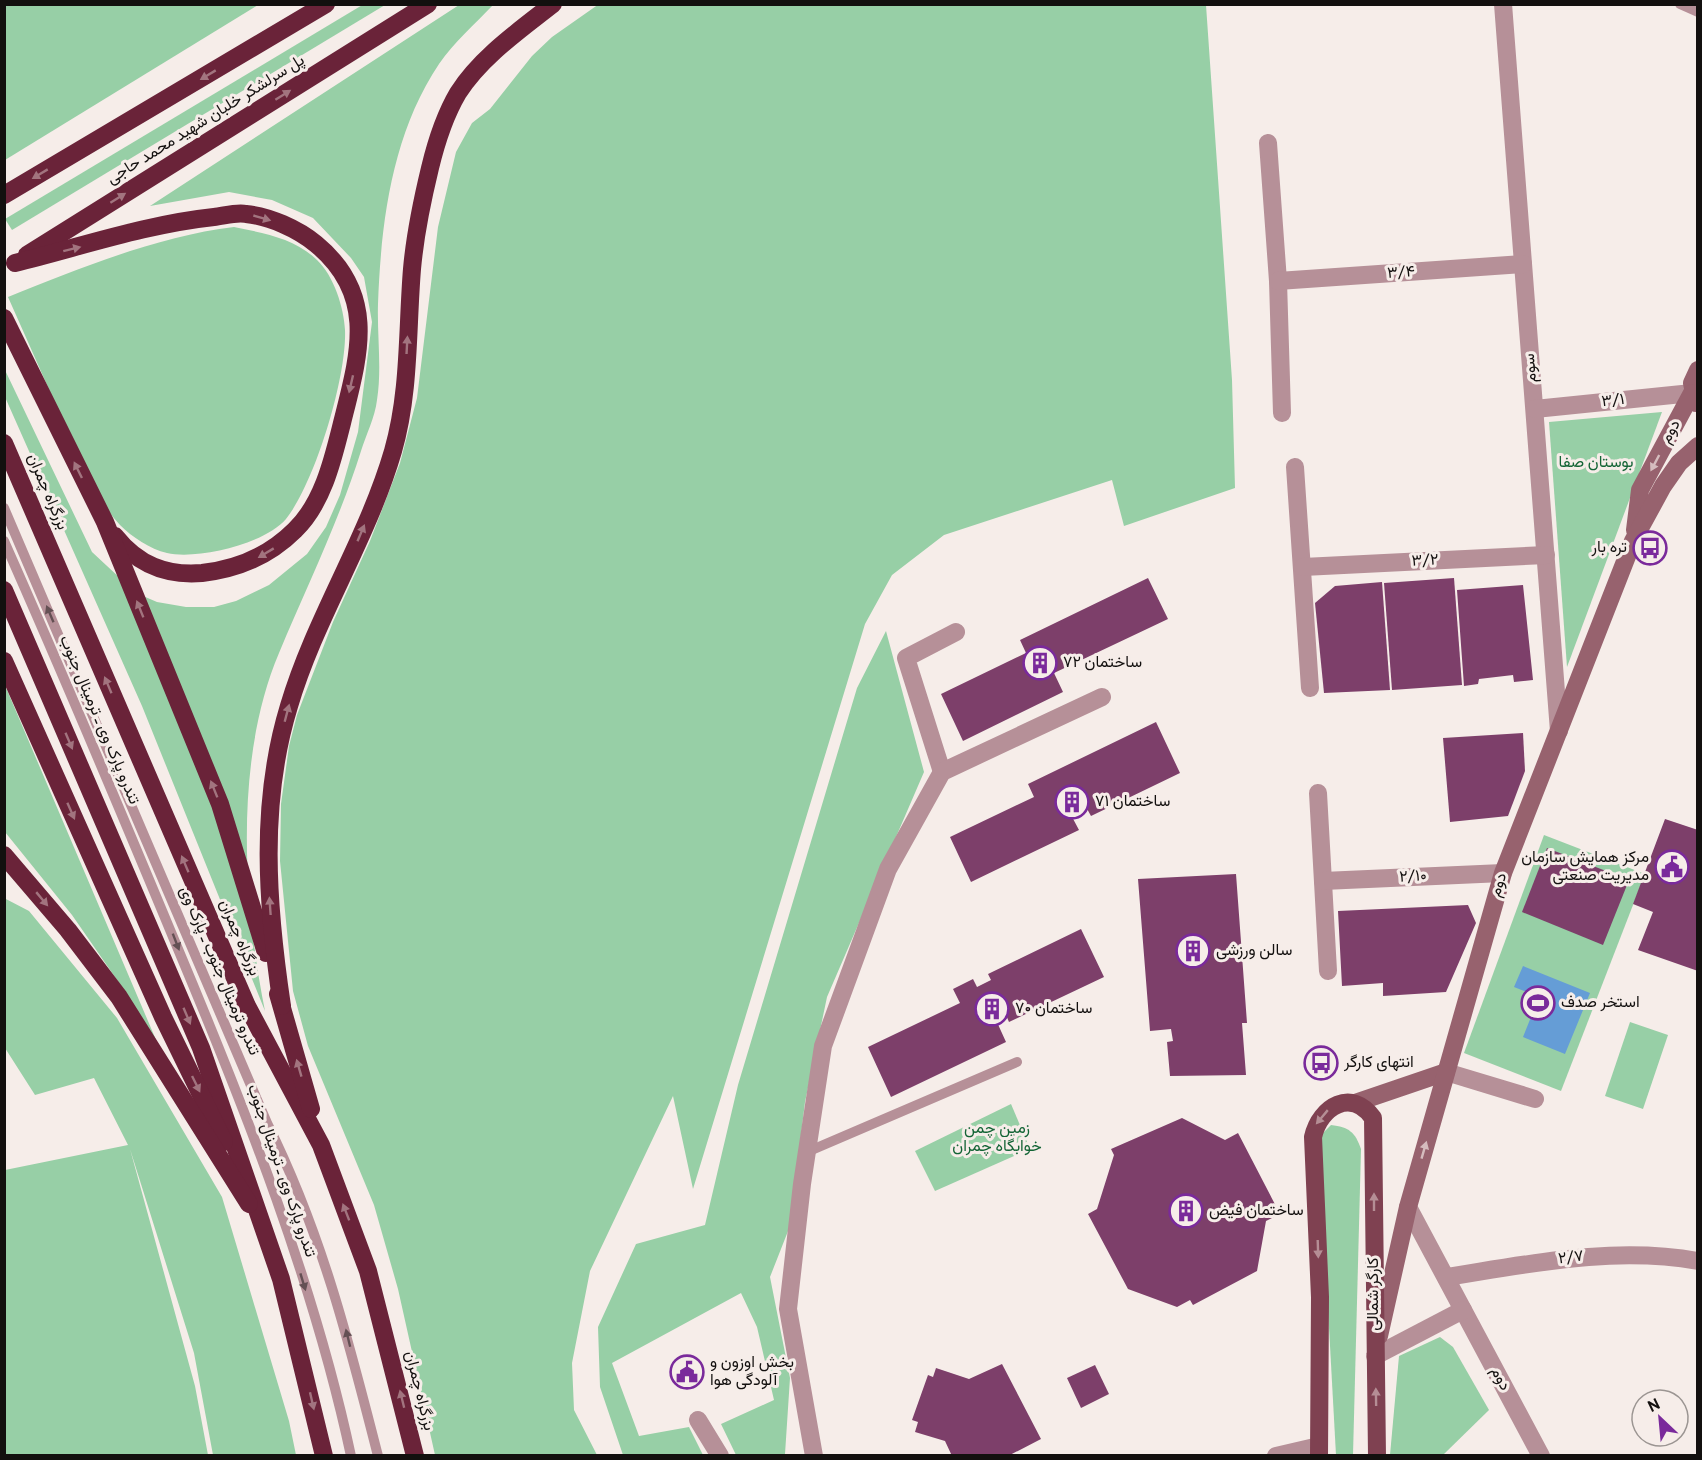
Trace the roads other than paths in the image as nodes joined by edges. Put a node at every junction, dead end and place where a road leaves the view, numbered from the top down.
1 (428, 4) edge
2 (553, 4) edge
3 (1503, 4) edge
4 (1680, 4) edge
5 (319, 9) edge
6 (1698, 12) edge
7 (1268, 143) dead end
8 (10, 192) edge
9 (1523, 264) junction
10 (10, 266) edge
11 (1278, 281) junction
12 (4, 318) edge
13 (1697, 367) edge
14 (1695, 400) edge
15 (1534, 409) junction
16 (1282, 413) dead end
17 (4, 442) edge
18 (1698, 446) edge
19 (1295, 467) dead end
20 (4, 508) edge
21 (105, 522) junction
22 (4, 541) edge
23 (1633, 541) junction
24 (1546, 555) junction
25 (1303, 567) junction
26 (4, 590) edge
27 (956, 632) dead end
28 (4, 661) edge
29 (1310, 688) dead end
30 (1102, 697) dead end
31 (1559, 731) junction
32 (942, 772) junction
33 (1318, 793) dead end
34 (4, 855) edge
35 (1503, 873) junction
36 (1323, 881) junction
37 (1328, 971) dead end
38 (282, 1006) junction
39 (1017, 1062) dead end
40 (1446, 1072) junction
41 (1535, 1099) dead end
42 (1355, 1102) junction
43 (321, 1145) junction
44 (807, 1152) junction
45 (1408, 1207) junction
46 (266, 1230) junction
47 (1698, 1261) edge
48 (1446, 1277) junction
49 (1463, 1310) junction
50 (1375, 1356) junction
51 (698, 1420) dead end
52 (1319, 1451) edge
53 (324, 1455) edge
54 (351, 1455) edge
55 (378, 1455) edge
56 (415, 1455) edge
57 (720, 1455) edge
58 (814, 1455) edge
59 (1276, 1455) edge
60 (1377, 1455) edge
61 (1541, 1455) edge

10 -> 1 highway, پل سرلشکر خلبان شهید محمد حاجی
38 -> 2 highway
3 - 9 street, سوم
4 - 6 lane
5 -> 8 highway
7 - 11 street
9 - 11 street, ۳/۴
9 - 15 street, سوم
10 -> 21 highway
11 - 16 street
21 -> 12 highway
13 - 14 main road, دوم
14 - 15 street, ۳/۱
14 -> 23 main road, دوم
15 - 24 street, سوم
43 -> 17 highway, بزرگراه چمران
18 - 23 main road, دوم
19 - 25 street
55 -> 20 lane, تندرو ترمینال جنوب ـ پارک وی
38 -> 21 highway
22 -> 54 lane, تندرو پارک وی ـ ترمینال جنوب
23 - 31 main road, دوم
24 - 25 street, ۳/۲
24 - 31 street, سوم
25 - 29 street
26 -> 46 highway
27 - 32 street
28 -> 46 highway
30 - 32 street
31 - 35 main road, دوم
32 - 44 street
33 - 36 street
34 -> 46 highway
35 - 36 street, ۲/۱۰
35 - 40 main road, دوم
36 - 37 street
43 -> 38 highway
39 - 44 lane
40 - 41 street
40 - 42 main road
45 -> 40 main road, دوم
50 -> 42 main road, کارگر شمالی
42 -> 52 main road
56 -> 43 highway, بزرگراه چمران
44 - 58 street
45 - 48 street, دوم
45 - 50 main road, دوم
46 -> 53 highway
47 - 48 street, ۲/۷
48 - 49 street, دوم
49 - 50 street
49 - 61 street, دوم
60 -> 50 main road, کارگر شمالی
51 - 57 street
52 - 59 street

